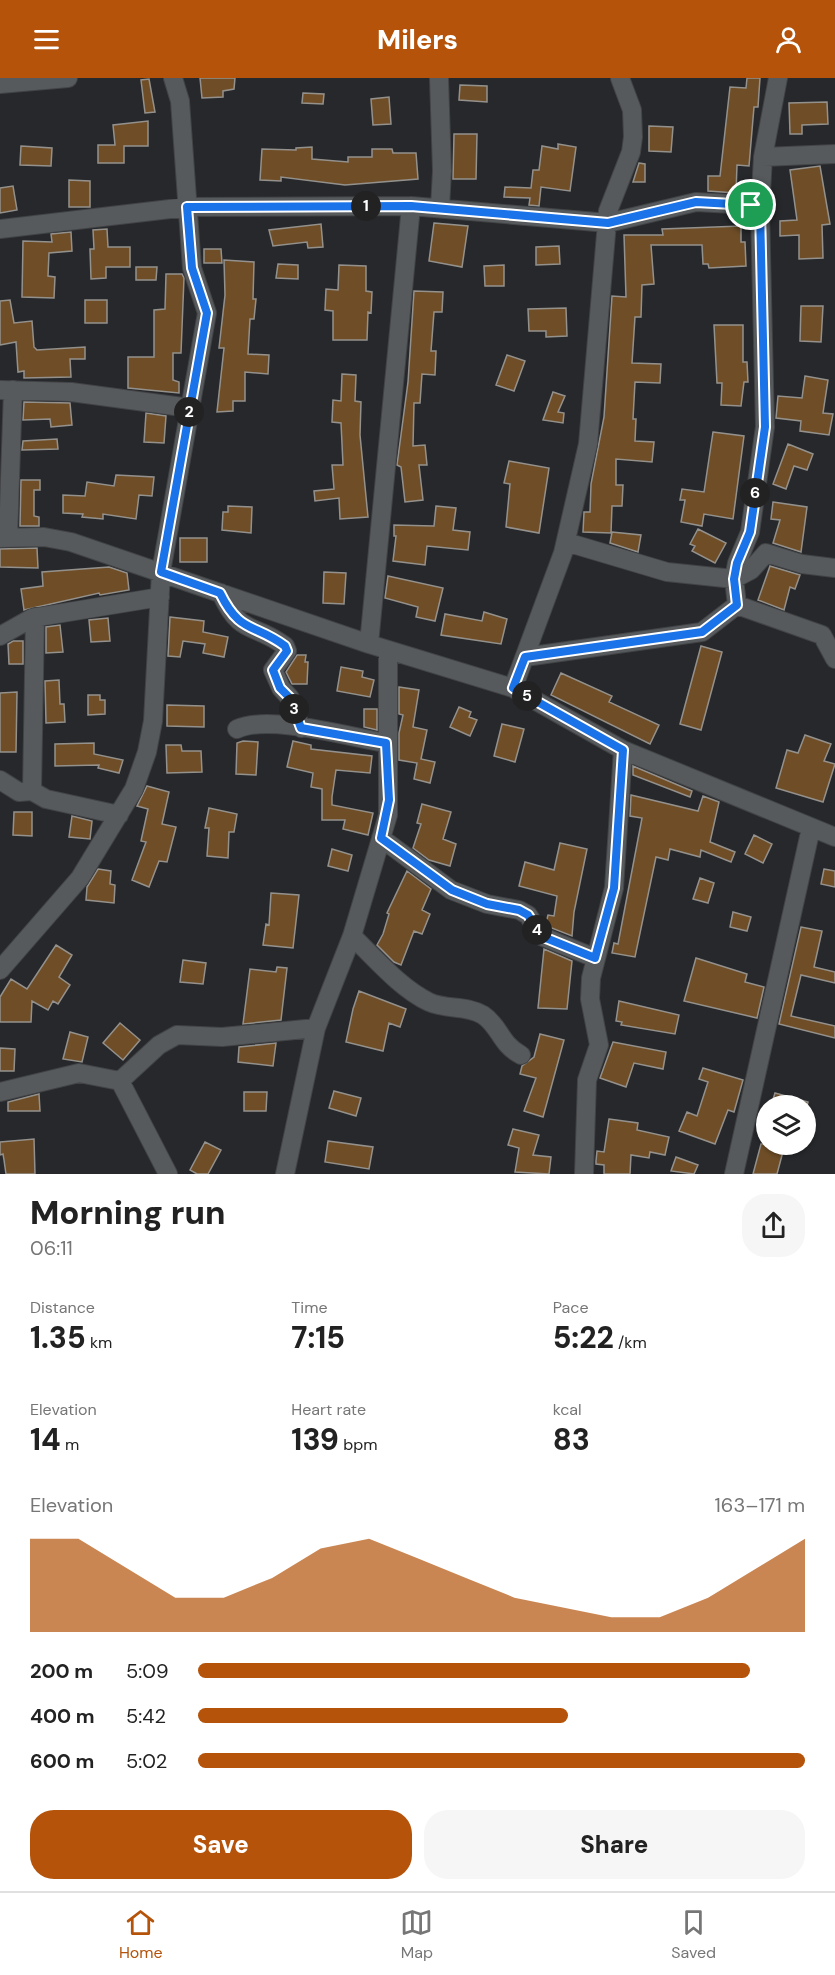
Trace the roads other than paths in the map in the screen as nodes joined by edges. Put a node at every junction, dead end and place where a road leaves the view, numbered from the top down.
1 (68, 78) edge
2 (173, 78) edge
3 (439, 78) edge
4 (620, 78) edge
5 (778, 78) edge
6 (0, 84) edge
7 (835, 154) edge
8 (763, 157) junction
9 (411, 206) junction
10 (187, 207) junction
11 (440, 208) junction
12 (760, 210) junction
13 (608, 223) junction
14 (0, 229) edge
15 (6, 390) edge
16 (190, 408) junction
17 (4, 538) edge
18 (566, 542) junction
19 (835, 568) edge
20 (161, 572) junction
21 (734, 579) junction
22 (220, 593) junction
23 (160, 597) junction
24 (737, 605) junction
25 (35, 617) junction
26 (0, 636) edge
27 (369, 644) junction
28 (388, 650) junction
29 (525, 657) junction
30 (835, 659) edge
31 (513, 688) junction
32 (301, 728) junction
33 (237, 729) dead end
34 (386, 743) junction
35 (623, 750) junction
36 (0, 780) edge
37 (32, 791) junction
38 (119, 815) junction
39 (811, 828) junction
40 (835, 837) edge
41 (381, 838) junction
42 (352, 936) junction
43 (595, 958) junction
44 (0, 970) edge
45 (315, 1028) junction
46 (520, 1055) dead end
47 (120, 1080) junction
48 (0, 1092) edge
49 (168, 1174) edge
50 (285, 1174) edge
51 (584, 1174) edge
52 (734, 1174) edge

1 - 6 street
2 - 10 street
3 - 11 street
4 - 13 street
5 - 8 street
7 - 8 street
8 - 12 street
9 - 10 street
9 - 11 street
9 - 27 street
10 - 14 street
10 - 16 street
11 - 13 street
12 - 13 street
12 - 21 street
13 - 18 street
15 - 16 street
15 - 17 street
16 - 20 street
17 - 20 street
18 - 21 street
18 - 29 street
19 - 21 street
20 - 22 street
20 - 23 street
21 - 24 street
22 - 27 street
22 - 32 street
23 - 25 street
23 - 38 street
24 - 29 street
24 - 30 street
25 - 26 street
25 - 37 street
27 - 28 street
28 - 31 street
28 - 34 street
29 - 31 street
31 - 35 street
32 - 33 street
32 - 34 street
34 - 41 street
35 - 39 street
35 - 43 street
36 - 37 street
37 - 38 street
38 - 44 street
39 - 40 street
39 - 52 street
41 - 42 street
41 - 43 street
42 - 45 street
42 - 46 street
43 - 51 street
45 - 47 street
45 - 50 street
47 - 48 street
47 - 49 street

